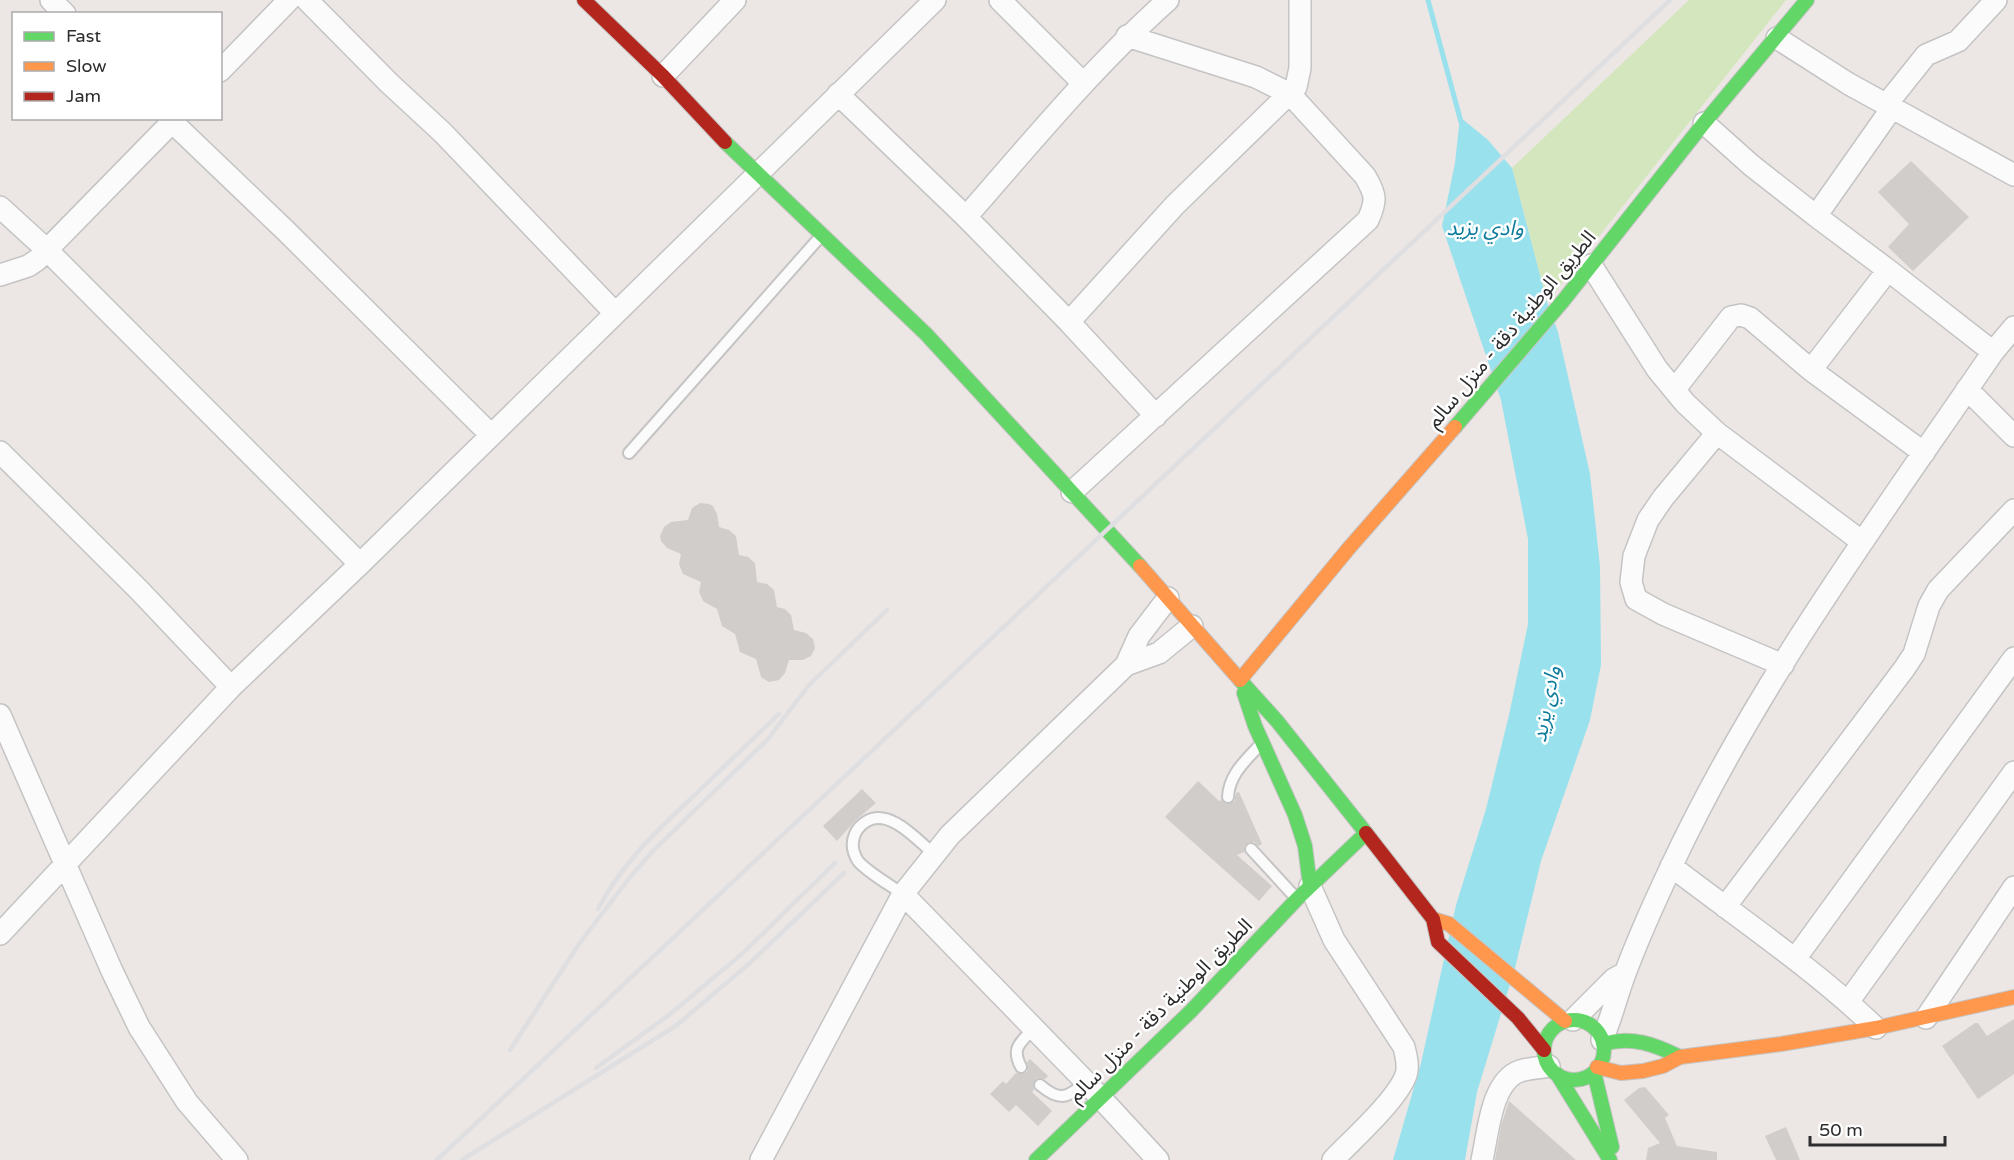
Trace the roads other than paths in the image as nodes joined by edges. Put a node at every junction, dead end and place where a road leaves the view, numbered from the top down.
1 (51, 0) edge
2 (289, 0) edge
3 (307, 0) edge
4 (584, 0) edge
5 (735, 0) edge
6 (935, 0) edge
7 (1000, 0) edge
8 (1168, 0) edge
9 (1300, 0) edge
10 (1807, 0) edge
11 (1996, 0) edge
12 (63, 12) edge
13 (1127, 36) junction
14 (1777, 38) junction
15 (222, 69) edge
16 (663, 76) junction
17 (1083, 83) junction
18 (838, 94) junction
19 (1290, 94) junction
20 (1889, 106) junction
21 (172, 120) edge
22 (1704, 123) junction
23 (756, 173) junction
24 (2014, 175) edge
25 (0, 207) edge
26 (1816, 216) junction
27 (966, 217) junction
28 (823, 235) junction
29 (46, 249) junction
30 (1591, 265) junction
31 (1888, 270) junction
32 (0, 275) edge
33 (615, 314) junction
34 (1069, 322) junction
35 (2014, 327) edge
36 (1993, 352) junction
37 (1810, 370) junction
38 (1967, 389) junction
39 (1675, 390) junction
40 (1156, 416) junction
41 (1717, 432) junction
42 (491, 435) junction
43 (2014, 436) edge
44 (0, 452) edge
45 (629, 453) dead end
46 (1924, 453) junction
47 (1072, 492) junction
48 (2014, 510) edge
49 (1861, 541) junction
50 (360, 564) junction
51 (1168, 598) junction
52 (1192, 626) junction
53 (2014, 658) edge
54 (1126, 665) junction
55 (1783, 665) junction
56 (1240, 680) junction
57 (231, 687) junction
58 (0, 715) edge
59 (1277, 721) junction
60 (1262, 743) junction
61 (2014, 772) edge
62 (1228, 797) dead end
63 (1366, 833) junction
64 (1251, 849) dead end
65 (933, 853) junction
66 (65, 863) junction
67 (1671, 866) junction
68 (2014, 887) edge
69 (1303, 892) junction
70 (903, 894) junction
71 (1725, 908) junction
72 (1433, 919) junction
73 (0, 934) edge
74 (1795, 959) junction
75 (1625, 973) junction
76 (2014, 997) edge
77 (1848, 1002) junction
78 (1926, 1018) junction
79 (1569, 1021) junction
80 (1876, 1028) junction
81 (1033, 1029) junction
82 (1602, 1042) junction
83 (1680, 1057) junction
84 (1550, 1063) junction
85 (1022, 1067) dead end
86 (1596, 1069) junction
87 (1040, 1085) dead end
88 (1093, 1090) junction
89 (237, 1160) edge
90 (761, 1160) edge
91 (1036, 1160) edge
92 (1158, 1160) edge
93 (1333, 1160) edge
94 (1482, 1160) edge
95 (1610, 1160) edge
96 (1617, 1160) edge

1 - 12 street
2 - 15 street
3 - 33 street
4 - 16 main road
5 - 16 street
6 - 18 street
7 - 17 street
8 - 13 street
9 - 19 street
10 - 14 main road, الطريق الوطنية دقة - منزل سالم
11 - 20 street
13 - 17 street
13 - 19 street
14 - 20 street
14 - 22 main road, الطريق الوطنية دقة - منزل سالم
16 - 23 main road
17 - 27 street
18 - 23 street
18 - 27 street
19 - 34 street
19 - 40 street
20 - 24 street
20 - 26 street
21 - 29 street
21 - 42 street
22 - 26 street
22 - 30 main road, الطريق الوطنية دقة - منزل سالم
23 - 28 main road
23 - 33 street
25 - 29 street
26 - 31 street
27 - 34 street
28 - 45 lane
28 - 47 main road
29 - 32 street
29 - 50 street
30 - 39 street
30 - 56 main road, الطريق الوطنية دقة - منزل سالم
31 - 36 street
31 - 37 street
33 - 42 street
34 - 40 street
35 - 36 street
36 - 38 street
37 - 39 street
37 - 46 street
38 - 43 street
38 - 46 street
39 - 41 street
40 - 47 street
41 - 49 street
41 - 55 street
42 - 50 street
44 - 57 street
46 - 49 street
47 - 51 main road
48 - 71 street
49 - 55 street
50 - 57 street
51 - 52 main road
51 - 54 street
52 - 54 street
52 - 56 main road
53 - 74 street
54 - 65 street
55 - 67 street
56 - 59 main road
56 - 60 main road
57 - 66 street
58 - 66 street
59 - 60 lane
59 - 63 main road
60 - 62 lane
60 - 69 main road
61 - 77 street
63 - 69 main road, الطريق الوطنية دقة - منزل سالم
63 - 72 main road
64 - 69 lane
65 - 70 street
65 - 70 lane
66 - 73 street
66 - 89 street
67 - 71 street
67 - 75 street
68 - 78 street
69 - 88 main road, الطريق الوطنية دقة - منزل سالم
69 - 93 street
70 - 81 street
70 - 90 street
71 - 74 street
72 - 79 main road
72 - 84 main road
74 - 77 street
75 - 79 street
75 - 82 street
76 - 78 main road
77 - 80 street
78 - 80 main road
79 - 82 main road
79 - 84 main road
80 - 83 main road
81 - 85 lane
81 - 88 street
82 - 83 main road
82 - 86 main road
83 - 86 main road
84 - 86 main road
84 - 94 street
84 - 95 main road
86 - 96 main road
87 - 88 lane
88 - 91 main road, الطريق الوطنية دقة - منزل سالم
88 - 92 street

